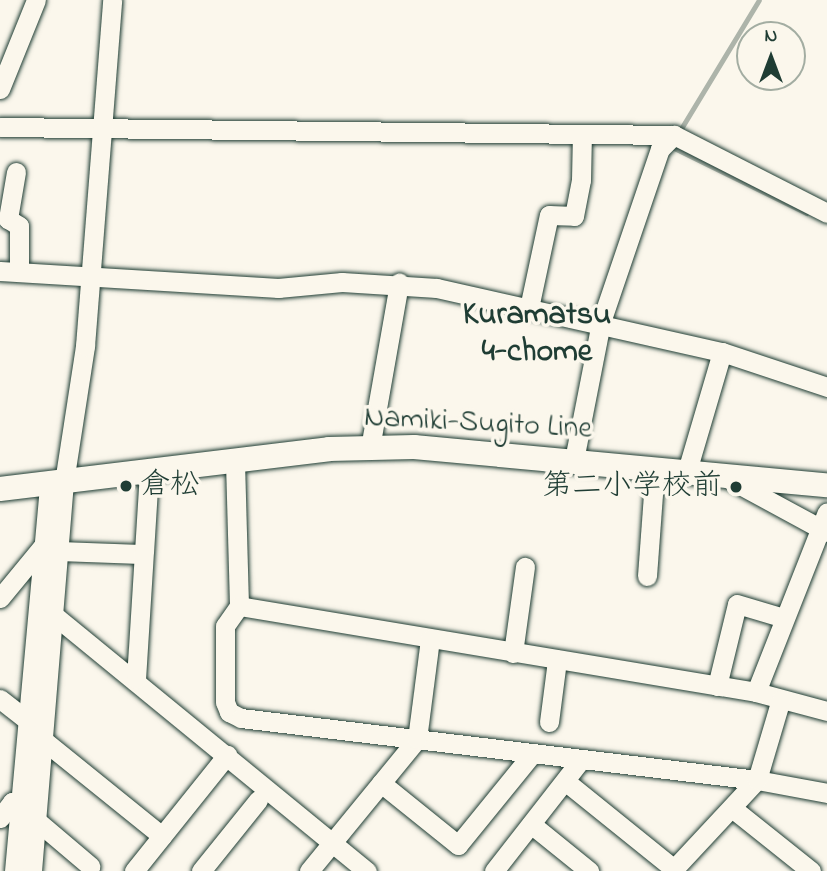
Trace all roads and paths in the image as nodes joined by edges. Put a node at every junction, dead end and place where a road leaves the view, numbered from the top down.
1 (36, 0) edge
2 (114, 3) edge
3 (0, 89) edge
4 (0, 127) edge
5 (101, 129) junction
6 (582, 134) junction
7 (674, 135) junction
8 (16, 172) dead end
9 (827, 212) edge
10 (10, 271) edge
11 (91, 275) junction
12 (399, 283) junction
13 (530, 308) junction
14 (601, 322) junction
15 (722, 352) junction
16 (827, 387) edge
17 (370, 448) junction
18 (574, 460) junction
19 (235, 461) junction
20 (655, 468) junction
21 (687, 471) junction
22 (149, 472) junction
23 (719, 474) junction
24 (57, 483) junction
25 (827, 485) edge
26 (0, 489) edge
27 (825, 524) edge
28 (51, 549) junction
29 (141, 554) junction
30 (525, 567) dead end
31 (646, 576) dead end
32 (0, 598) edge
33 (239, 606) junction
34 (55, 616) junction
35 (783, 618) junction
36 (429, 639) junction
37 (513, 653) junction
38 (558, 660) junction
39 (136, 679) junction
40 (717, 686) junction
41 (757, 692) junction
42 (0, 699) edge
43 (781, 699) junction
44 (827, 711) edge
45 (28, 720) junction
46 (549, 722) dead end
47 (417, 739) junction
48 (43, 740) junction
49 (532, 754) junction
50 (228, 755) junction
51 (580, 761) junction
52 (757, 780) junction
53 (565, 781) junction
54 (381, 783) junction
55 (827, 793) edge
56 (258, 800) dead end
57 (8, 804) edge
58 (732, 808) junction
59 (37, 821) junction
60 (531, 824) junction
61 (162, 836) junction
62 (331, 842) junction
63 (90, 866) dead end
64 (673, 870) edge
65 (14, 871) edge
66 (32, 871) edge
67 (134, 871) edge
68 (201, 871) edge
69 (309, 871) edge
70 (367, 871) edge
71 (494, 871) edge
72 (589, 871) edge
73 (811, 871) edge

1 - 3 street
2 - 5 street
4 - 5 street
5 - 6 street
5 - 11 street
6 - 7 street
6 - 13 street
7 - 9 street
7 - 14 street
8 - 10 street
10 - 11 street
11 - 12 street
11 - 24 street
12 - 13 street
12 - 17 street
13 - 14 street
14 - 15 street
14 - 18 street
15 - 16 street
15 - 21 street
17 - 18 main road, Namiki-Sugito Line
17 - 19 main road, Namiki-Sugito Line
18 - 20 main road, Namiki-Sugito Line
19 - 22 main road, Namiki-Sugito Line
19 - 33 street
20 - 21 main road, Namiki-Sugito Line
20 - 31 street
21 - 23 main road, Namiki-Sugito Line
22 - 24 main road, Namiki-Sugito Line
22 - 29 street
23 - 25 main road, Namiki-Sugito Line
23 - 27 street
24 - 26 main road, Namiki-Sugito Line
24 - 28 street
27 - 35 street
28 - 29 street
28 - 32 street
28 - 34 street
28 - 45 street
29 - 39 street
30 - 37 street
33 - 36 street
33 - 47 street
34 - 39 street
34 - 48 street
35 - 40 street
35 - 41 street
36 - 37 street
36 - 47 street
37 - 38 street
38 - 40 street
38 - 46 street
39 - 50 street
40 - 41 street
41 - 43 street
42 - 45 street
43 - 44 street
43 - 52 street
45 - 57 street
47 - 49 street
47 - 54 street
48 - 59 street
48 - 61 street
49 - 51 street
49 - 54 street
50 - 61 street
50 - 62 street
51 - 52 street
51 - 53 street
52 - 55 street
52 - 58 street
53 - 60 street
53 - 64 street
54 - 62 street
56 - 68 street
57 - 65 street
58 - 64 street
58 - 73 street
59 - 63 street
59 - 66 street
60 - 71 street
60 - 72 street
61 - 67 street
62 - 69 street
62 - 70 street

